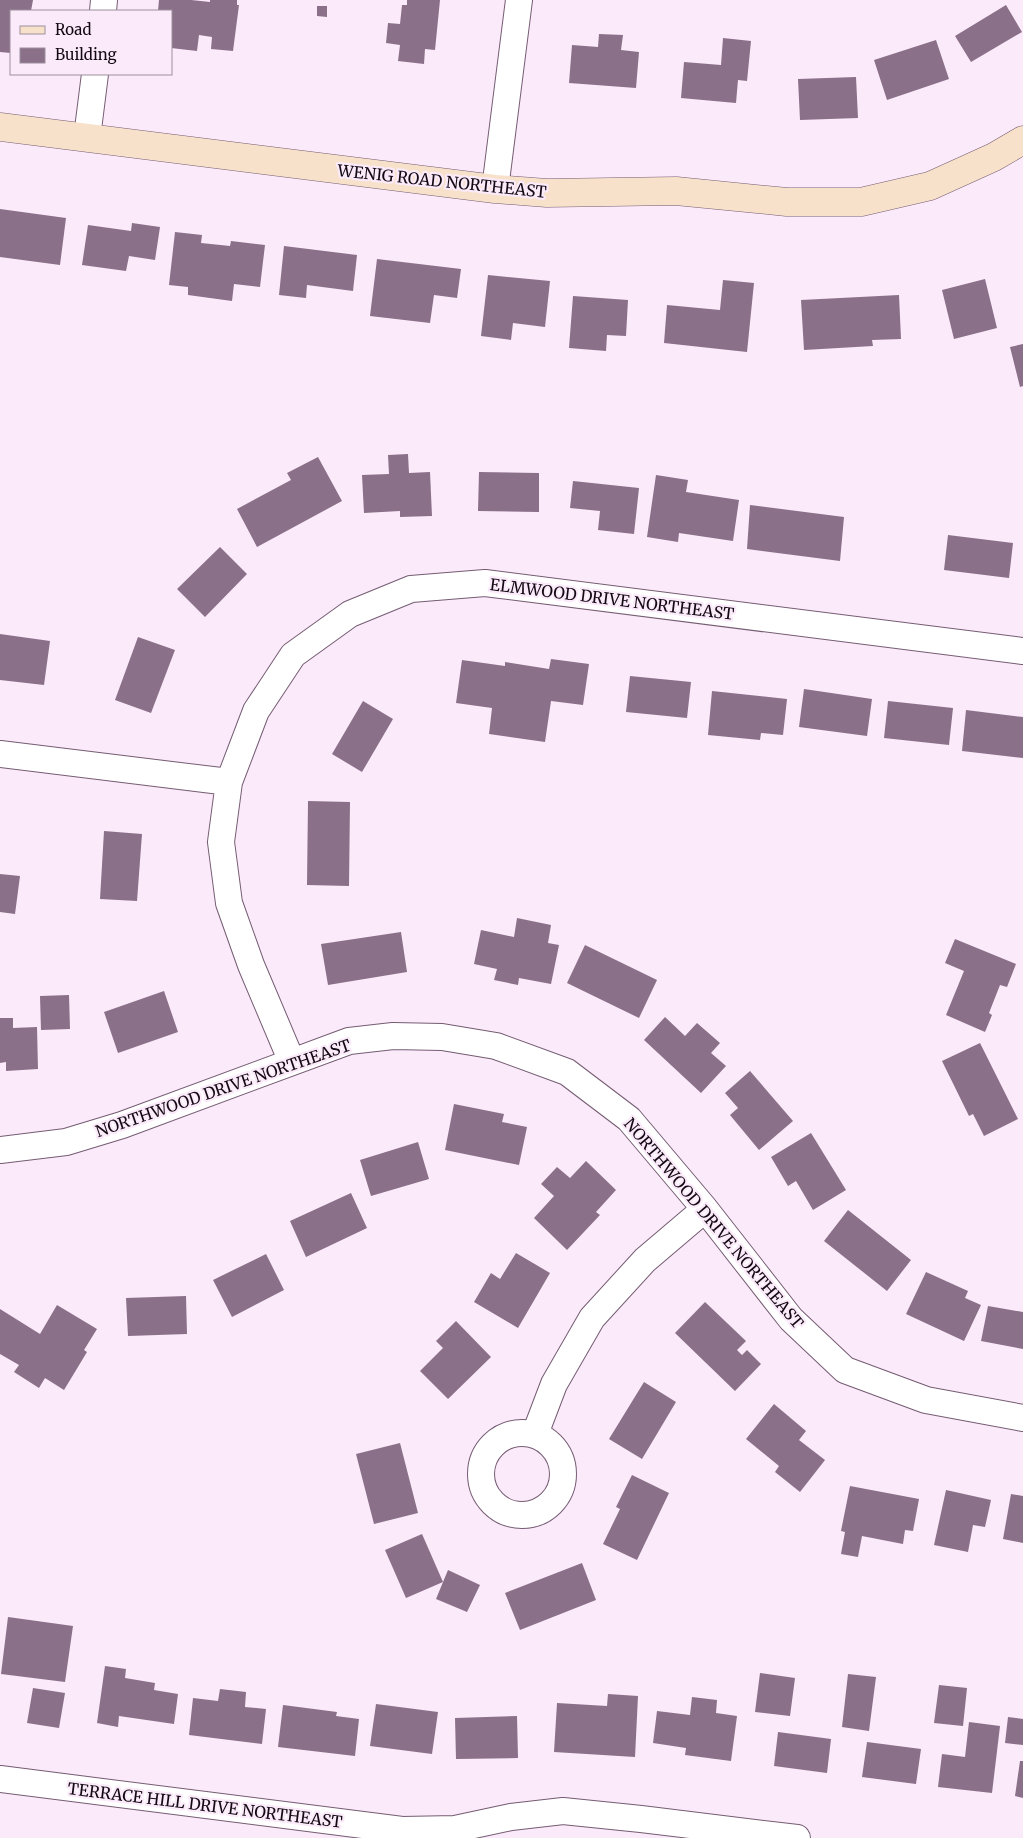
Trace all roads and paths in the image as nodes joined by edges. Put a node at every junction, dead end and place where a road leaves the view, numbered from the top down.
1 (519, 0) edge
2 (95, 75) edge
3 (0, 127) edge
4 (87, 137) junction
5 (1023, 140) edge
6 (495, 189) junction
7 (1023, 651) edge
8 (0, 754) edge
9 (229, 782) junction
10 (292, 1062) junction
11 (0, 1150) edge
12 (705, 1209) junction
13 (1023, 1418) edge
14 (535, 1434) dead end
15 (0, 1779) edge
16 (640, 1828) edge
17 (796, 1838) edge

1 - 6 street
2 - 4 street
3 - 4 street, WENIG ROAD NORTHEAST
4 - 6 street, WENIG ROAD NORTHEAST
5 - 6 street, WENIG ROAD NORTHEAST
7 - 9 street, ELMWOOD DRIVE NORTHEAST
8 - 9 street
9 - 10 street, ELMWOOD DRIVE NORTHEAST
10 - 11 street, NORTHWOOD DRIVE NORTHEAST
10 - 12 street, NORTHWOOD DRIVE NORTHEAST
12 - 13 street, NORTHWOOD DRIVE NORTHEAST
12 - 14 street
15 - 16 street, TERRACE HILL DRIVE NORTHEAST
16 - 17 street, TERRACE HILL DRIVE NORTHEAST

